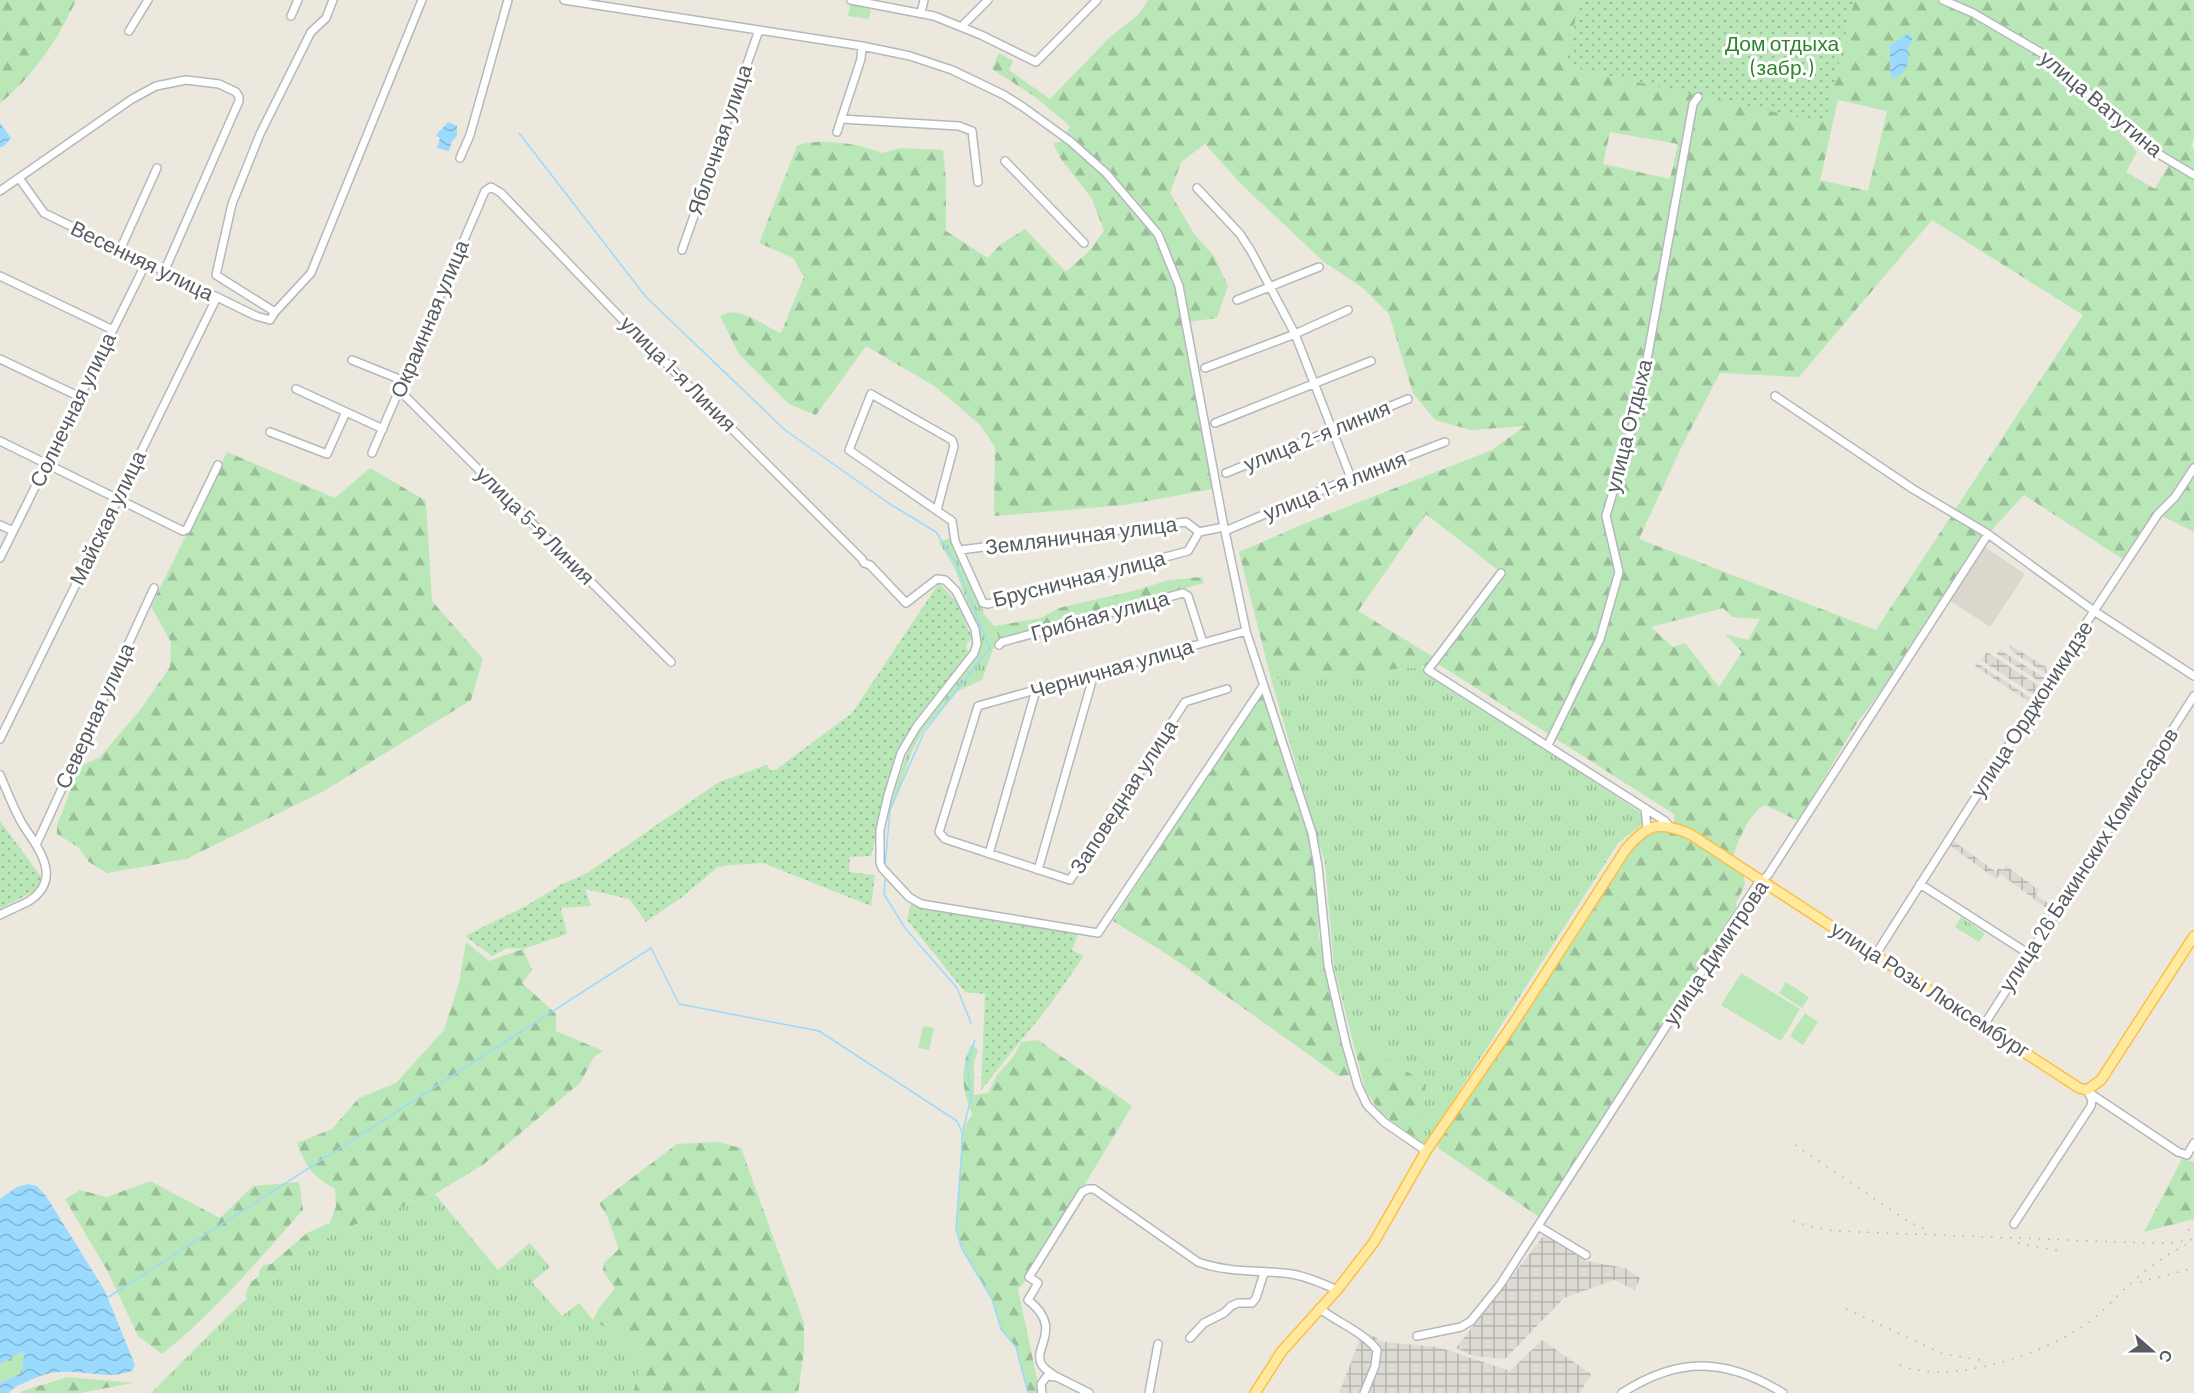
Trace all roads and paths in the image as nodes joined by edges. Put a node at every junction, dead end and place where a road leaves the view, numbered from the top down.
1 (148, 0) edge
2 (298, 0) edge
3 (333, 0) edge
4 (422, 0) edge
5 (508, 0) edge
6 (569, 0) edge
7 (851, 0) edge
8 (924, 0) edge
9 (988, 0) edge
10 (1097, 0) edge
11 (1943, 0) edge
12 (885, 3) edge
13 (921, 13) junction
14 (291, 16) dead end
15 (962, 26) junction
16 (759, 30) junction
17 (129, 31) dead end
18 (862, 46) junction
19 (1698, 97) dead end
20 (841, 119) junction
21 (837, 132) dead end
22 (460, 158) dead end
23 (1005, 161) dead end
24 (157, 168) dead end
25 (2194, 176) edge
26 (19, 178) junction
27 (978, 182) dead end
28 (491, 187) joint
29 (1197, 188) dead end
30 (0, 191) edge
31 (1084, 243) dead end
32 (120, 250) junction
33 (682, 250) dead end
34 (146, 263) junction
35 (1319, 267) dead end
36 (164, 272) junction
37 (0, 276) edge
38 (1270, 288) junction
39 (217, 297) junction
40 (1237, 300) dead end
41 (1348, 310) dead end
42 (275, 312) junction
43 (113, 330) junction
44 (1295, 334) junction
45 (0, 359) edge
46 (352, 360) dead end
47 (1371, 361) dead end
48 (1205, 368) dead end
49 (404, 381) junction
50 (1313, 383) junction
51 (296, 389) dead end
52 (400, 391) junction
53 (1775, 396) dead end
54 (80, 397) junction
55 (1408, 399) dead end
56 (346, 412) junction
57 (1215, 423) dead end
58 (383, 429) junction
59 (1332, 431) junction
60 (270, 432) dead end
61 (0, 441) edge
62 (1445, 442) dead end
63 (372, 453) dead end
64 (46, 464) junction
65 (218, 465) dead end
66 (2194, 468) edge
67 (1227, 473) dead end
68 (1351, 478) junction
69 (118, 499) junction
70 (937, 510) junction
71 (0, 525) edge
72 (1225, 529) junction
73 (13, 531) junction
74 (1199, 532) junction
75 (1988, 534) junction
76 (960, 550) junction
77 (0, 558) edge
78 (1501, 573) dead end
79 (154, 588) dead end
80 (2094, 611) junction
81 (1246, 632) junction
82 (1203, 643) junction
83 (999, 645) dead end
84 (670, 662) dead end
85 (1094, 674) junction
86 (2194, 676) edge
87 (1263, 686) junction
88 (1227, 689) dead end
89 (1036, 690) junction
90 (2194, 696) edge
91 (978, 706) joint
92 (0, 739) edge
93 (1548, 745) junction
94 (0, 775) edge
95 (1645, 808) junction
96 (1670, 827) junction
97 (1647, 828) junction
98 (36, 845) junction
99 (989, 854) junction
100 (1038, 870) junction
101 (1760, 880) junction
102 (1920, 884) junction
103 (0, 915) edge
104 (2194, 936) edge
105 (1876, 954) junction
106 (2029, 954) junction
107 (1984, 1025) junction
108 (2087, 1090) junction
109 (2194, 1143) edge
110 (1426, 1151) junction
111 (2014, 1224) dead end
112 (1539, 1226) junction
113 (1586, 1255) dead end
114 (1264, 1273) junction
115 (1337, 1290) junction
116 (1319, 1308) junction
117 (1417, 1336) dead end
118 (1190, 1338) dead end
119 (1158, 1344) dead end
120 (1057, 1377) junction
121 (1042, 1393) edge
122 (1089, 1393) edge
123 (1149, 1393) edge
124 (1255, 1393) edge
125 (1364, 1393) edge
126 (1622, 1393) edge
127 (1783, 1393) edge

1 - 17 street
2 - 14 street
3 - 42 street
4 - 42 street
5 - 22 street
6 - 16 street
7 - 12 street
8 - 13 street
9 - 15 street
10 - 15 street
11 - 25 street, улица Ватутина
12 - 13 street
13 - 15 street
16 - 18 street
16 - 33 street, Яблочная улица
18 - 20 street
18 - 72 street
19 - 93 street, улица Отдыха
20 - 21 street
20 - 27 street
23 - 31 street
24 - 32 street
26 - 30 street
26 - 32 street, Весенняя улица
26 - 36 street
28 - 49 street, Окраинная улица
28 - 87 street, улица 1-я Линия
29 - 38 street
32 - 34 street, Весенняя улица
34 - 36 street, Весенняя улица
34 - 43 street, Солнечная улица
35 - 38 street
36 - 39 street, Весенняя улица
37 - 43 street
38 - 40 street
38 - 44 street
39 - 42 street, Весенняя улица
39 - 69 street, Майская улица
41 - 44 street
43 - 54 street, Солнечная улица
44 - 48 street
44 - 50 street
45 - 54 street
46 - 49 street
47 - 50 street
49 - 52 street, Окраинная улица
50 - 57 street
50 - 59 street
51 - 56 street
52 - 58 street, Окраинная улица
52 - 84 street, улица 5-я Линия
53 - 75 street
54 - 64 street, Солнечная улица
55 - 59 street, улица 2-я линия
56 - 58 street
56 - 60 street
58 - 63 street, Окраинная улица
59 - 67 street, улица 2-я линия
59 - 68 street
61 - 64 street
62 - 68 street, улица 1-я линия
64 - 69 street
64 - 73 street, Солнечная улица
65 - 69 street
66 - 80 street, улица Орджоникидзе
68 - 72 street, улица 1-я линия
69 - 92 street, Майская улица
70 - 70 street
70 - 76 street
71 - 73 street
72 - 74 street, улица 1-я линия
72 - 81 street
73 - 77 street, Солнечная улица
74 - 76 street, Земляничная улица
74 - 76 street, Брусничная улица
75 - 80 street
75 - 101 street, улица Димитрова
78 - 93 street
79 - 98 street, Северная улица
80 - 86 street
80 - 102 street, улица Орджоникидзе
81 - 82 street, Черничная улица
81 - 87 street
82 - 83 street, Грибная улица
82 - 85 street, Черничная улица
85 - 89 street, Черничная улица
85 - 100 street
87 - 110 street
88 - 100 street, Заповедная улица
89 - 91 street, Черничная улица
89 - 99 street
90 - 106 street, улица 26 Бакинских Комиссаров
91 - 99 street, Заповедная улица
93 - 95 street
94 - 98 street
95 - 96 street
95 - 97 street
96 - 97 main road
96 - 101 main road, улица Розы Люксембург
97 - 110 main road
98 - 103 street
99 - 100 street, Заповедная улица
101 - 105 main road, улица Розы Люксембург
101 - 112 street, улица Димитрова
102 - 105 street, улица Орджоникидзе
102 - 106 street
104 - 108 main road
105 - 107 main road, улица Розы Люксембург
106 - 107 street, улица 26 Бакинских Комиссаров
107 - 108 main road, улица Розы Люксембург
108 - 109 street, улица Розы Люксембург
108 - 111 street
110 - 115 main road
112 - 113 street
112 - 117 street, улица Димитрова
114 - 115 street
114 - 118 street
114 - 120 street
115 - 116 main road
116 - 124 main road
116 - 125 street
119 - 123 street
120 - 121 street
120 - 122 street
126 - 127 street

